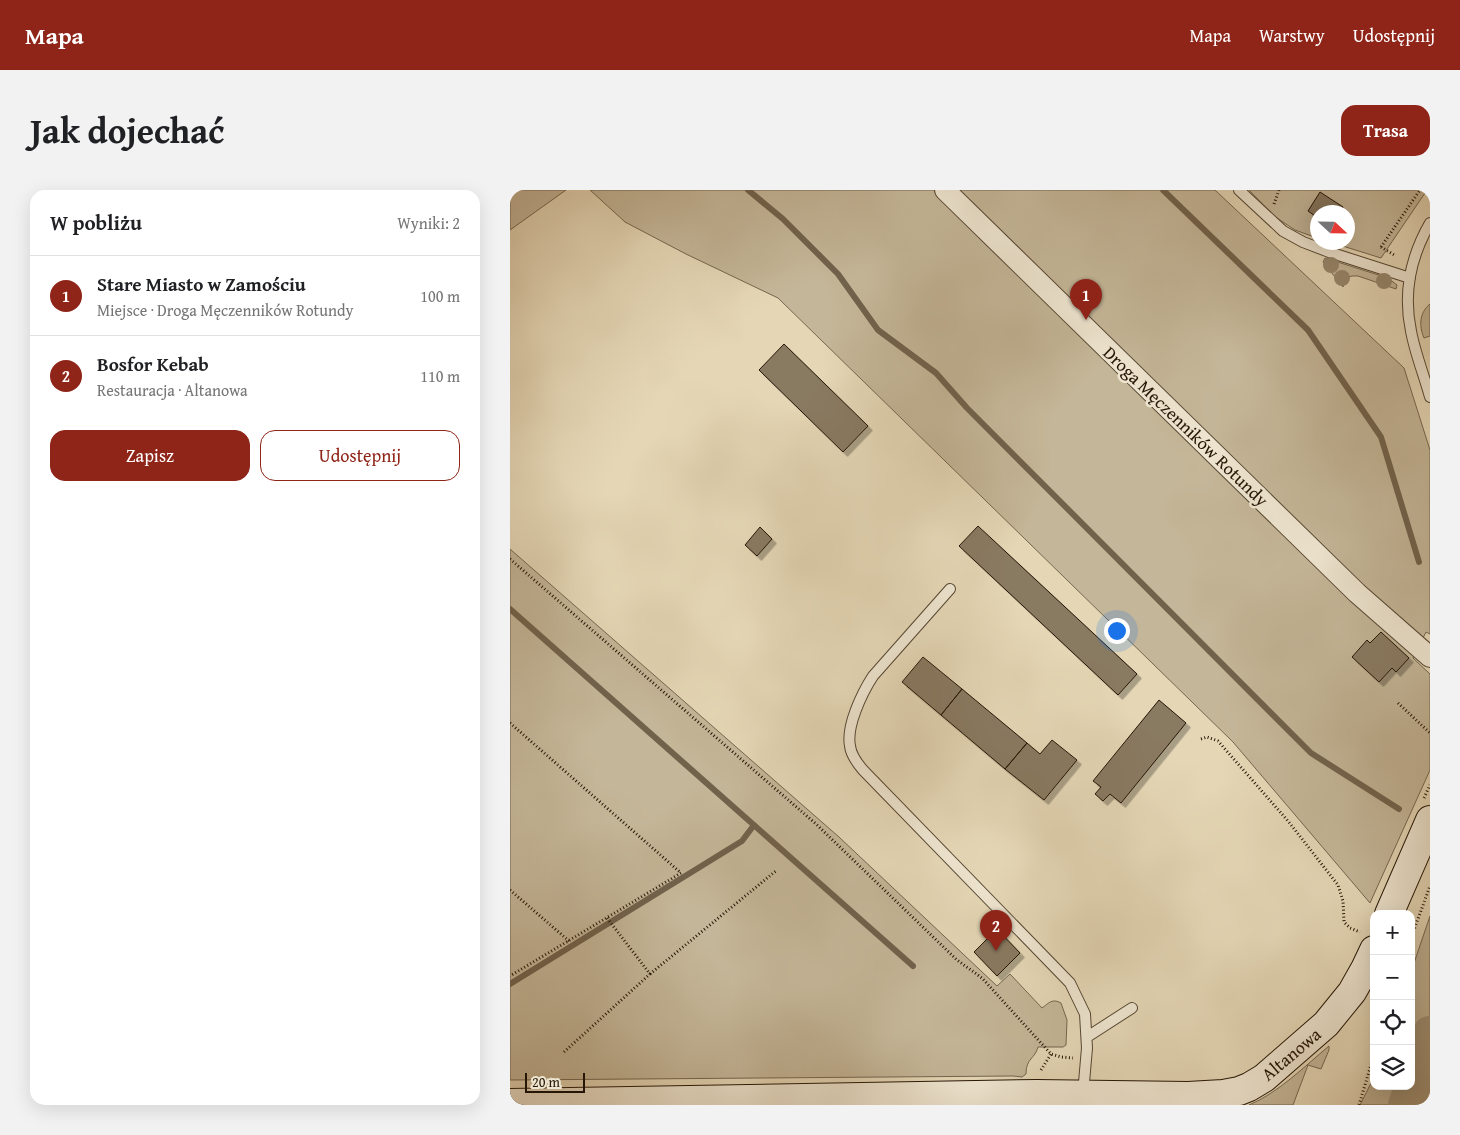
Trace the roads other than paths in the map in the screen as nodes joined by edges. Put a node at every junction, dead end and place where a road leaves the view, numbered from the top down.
1 (946, 190) edge
2 (1239, 190) edge
3 (1430, 223) edge
4 (1410, 278) junction
5 (1430, 397) edge
6 (950, 589) dead end
7 (1430, 657) edge
8 (1430, 820) edge
9 (1392, 910) edge
10 (1370, 943) edge
11 (1132, 1008) dead end
12 (1087, 1037) junction
13 (1083, 1095) junction
14 (510, 1103) edge

1 - 7 street, Droga Męczenników Rotundy
2 - 4 lane
3 - 4 lane
4 - 5 lane
6 - 12 lane
8 - 9 street
10 - 13 street, Altanowa
11 - 12 lane
12 - 13 lane
13 - 14 street, Altanowa

